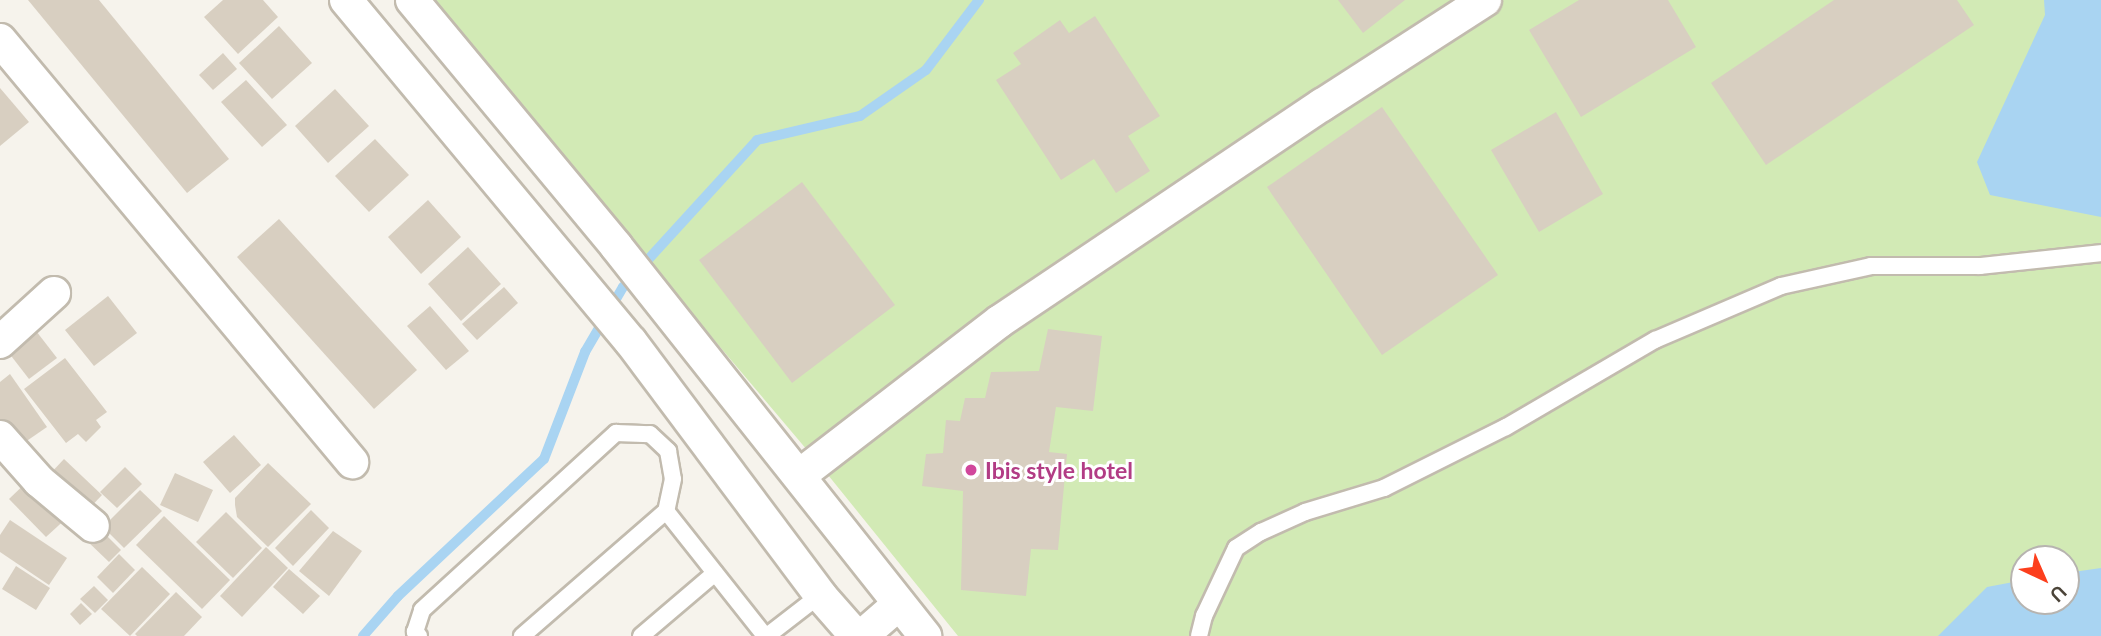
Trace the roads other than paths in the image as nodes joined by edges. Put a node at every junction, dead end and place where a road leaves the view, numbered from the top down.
1 (346, 0) edge
2 (412, 0) edge
3 (1485, 0) edge
4 (0, 40) edge
5 (2101, 253) edge
6 (54, 293) dead end
7 (0, 342) edge
8 (0, 437) edge
9 (352, 462) dead end
10 (800, 475) junction
11 (666, 511) junction
12 (93, 526) dead end
13 (715, 573) junction
14 (820, 596) junction
15 (899, 604) junction
16 (419, 636) edge
17 (522, 636) edge
18 (641, 636) edge
19 (766, 636) edge
20 (856, 636) edge
21 (862, 636) edge
22 (925, 636) edge
23 (1199, 636) edge

1 - 14 street
2 - 10 street
3 - 10 street
4 - 9 street
5 - 23 lane
6 - 7 street
8 - 12 street
10 - 15 street
11 - 13 lane
11 - 16 lane
11 - 17 lane
13 - 18 lane
13 - 19 lane
14 - 19 lane
14 - 20 street
15 - 21 street
15 - 22 street

